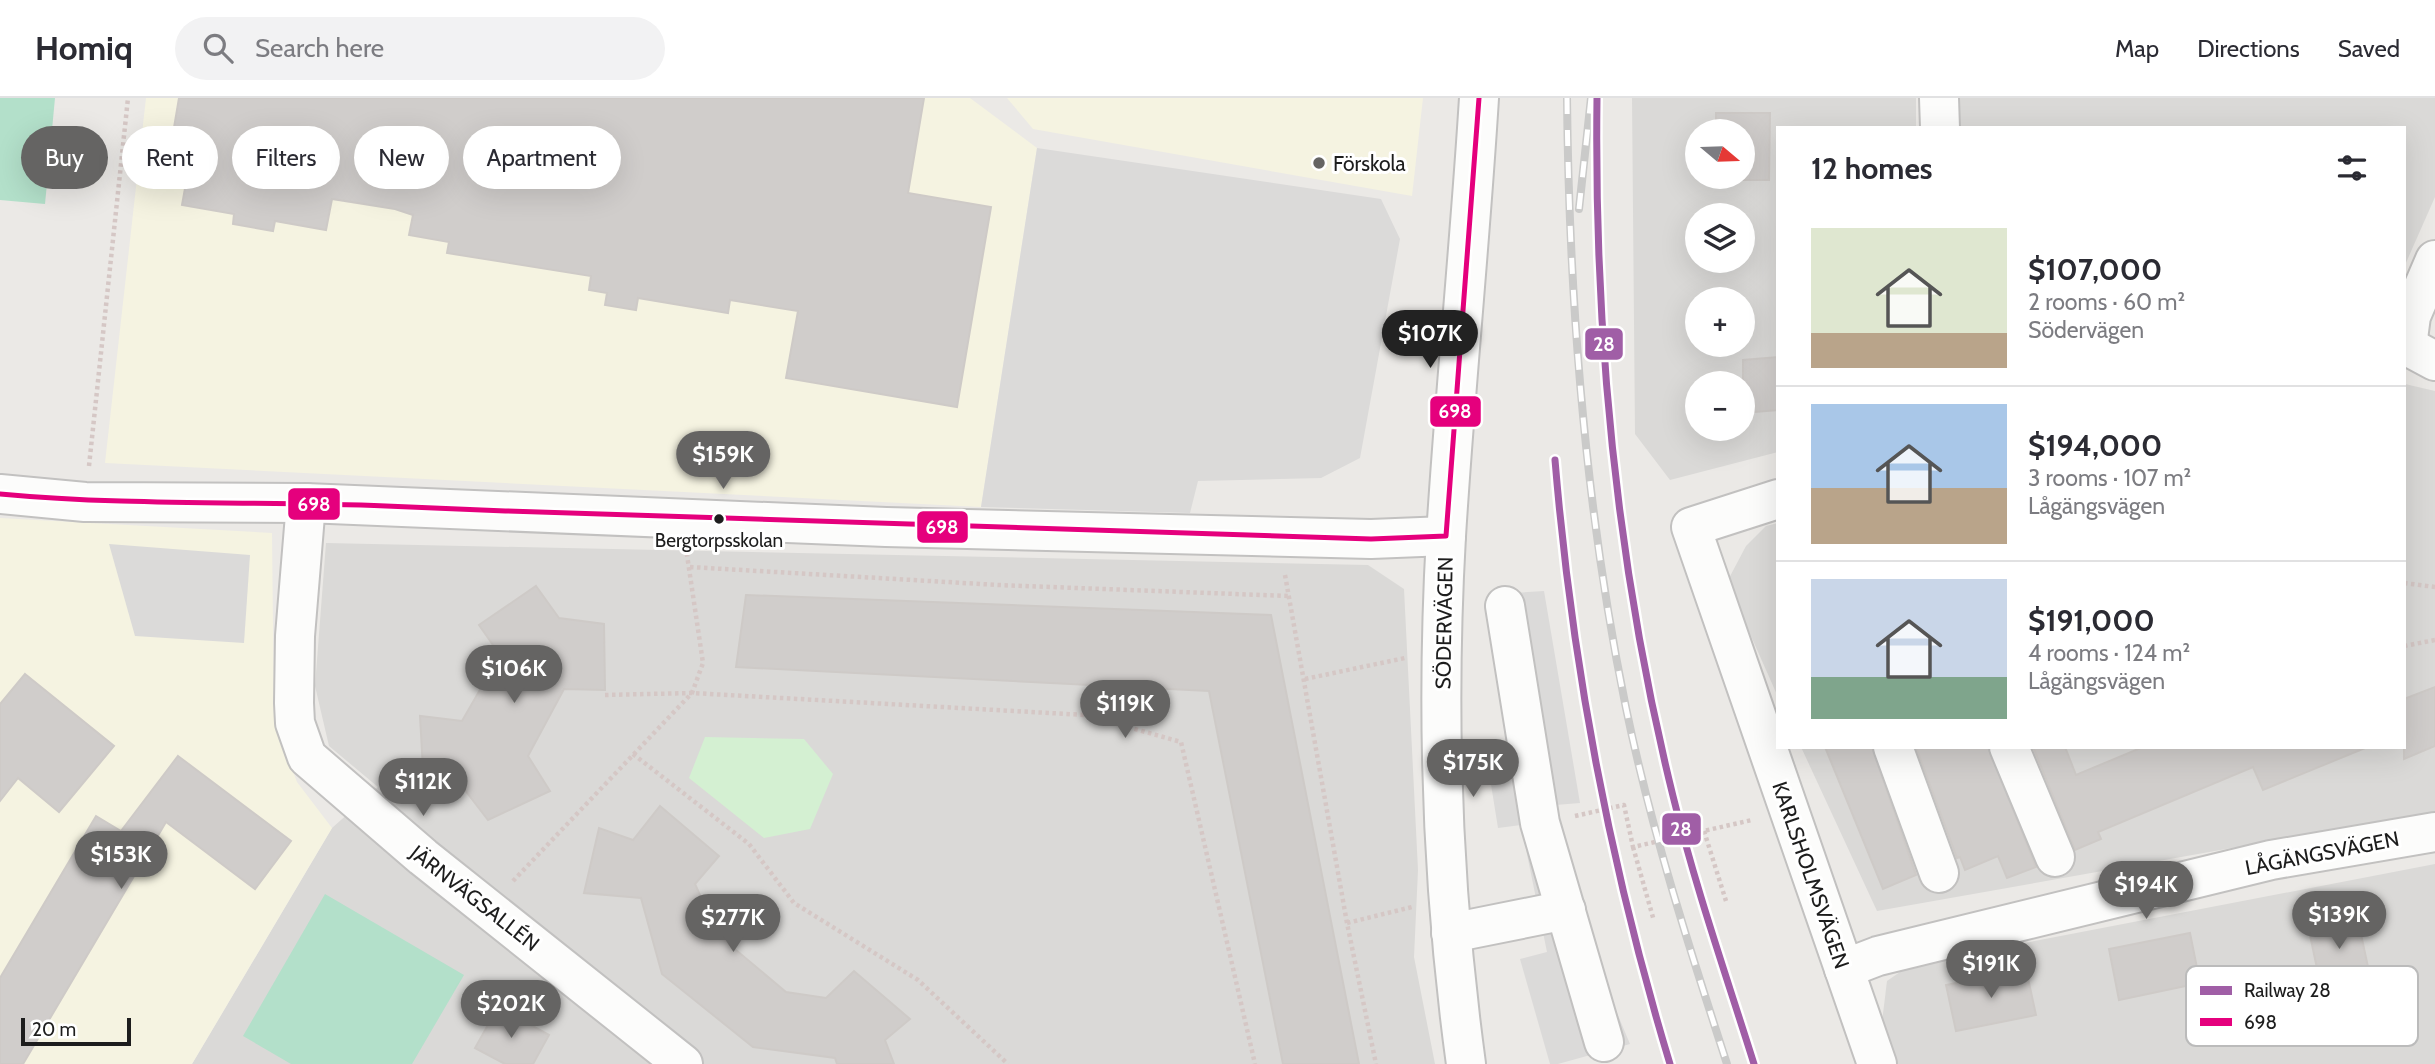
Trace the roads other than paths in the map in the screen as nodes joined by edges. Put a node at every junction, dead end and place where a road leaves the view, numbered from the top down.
1 (1479, 98) edge
2 (1939, 98) edge
3 (1940, 126) edge
4 (2435, 260) edge
5 (2415, 351) edge
6 (0, 494) edge
7 (1776, 500) edge
8 (306, 503) junction
9 (1446, 536) junction
10 (1505, 606) dead end
11 (1771, 736) edge
12 (1894, 749) edge
13 (2010, 749) edge
14 (2435, 832) edge
15 (2055, 858) dead end
16 (1939, 873) dead end
17 (1566, 910) junction
18 (1448, 916) junction
19 (1844, 969) junction
20 (1604, 1042) dead end
21 (683, 1064) edge
22 (1466, 1064) edge
23 (1877, 1064) edge

1 - 9 street, SÖDERVÄGEN
2 - 3 street
4 - 5 street
6 - 8 street
7 - 11 street, KARLSHOLMSVÄGEN
8 - 9 street
8 - 21 street, JÄRNVÄGSALLÉN
9 - 18 street, SÖDERVÄGEN
10 - 17 street
11 - 19 street, KARLSHOLMSVÄGEN
12 - 16 street
13 - 15 street
14 - 19 street, LÅGÄNGSVÄGEN
17 - 18 street
17 - 20 street
18 - 22 street, SÖDERVÄGEN
19 - 23 street, KARLSHOLMSVÄGEN

